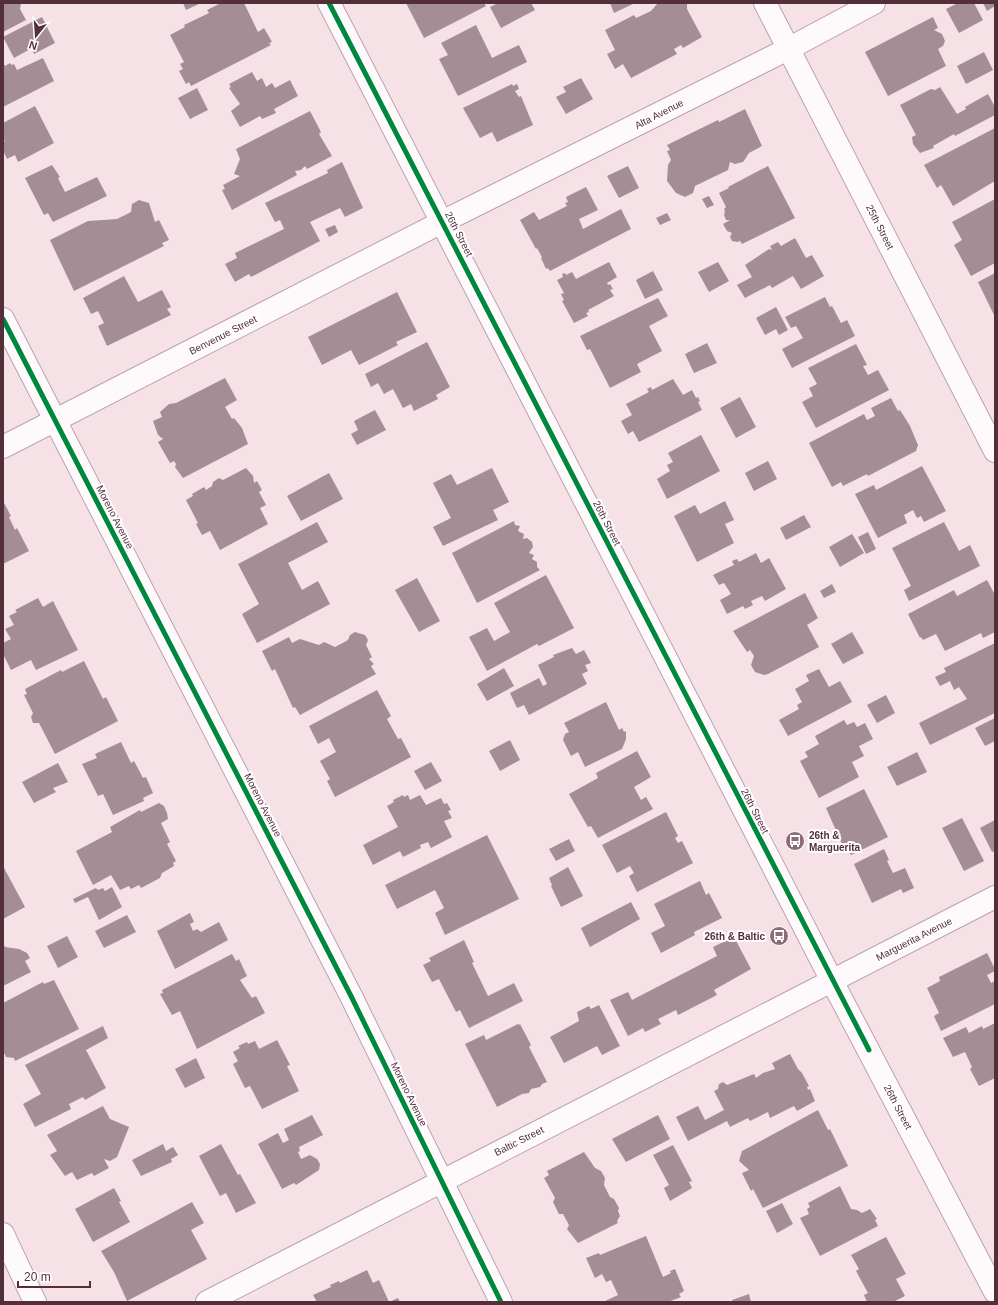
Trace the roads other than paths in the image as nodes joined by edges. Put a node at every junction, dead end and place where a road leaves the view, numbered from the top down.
1 (330, 3) edge
2 (765, 3) edge
3 (874, 3) edge
4 (788, 49) junction
5 (442, 222) junction
6 (3, 319) edge
7 (55, 421) junction
8 (3, 448) edge
9 (995, 451) edge
10 (995, 897) edge
11 (832, 981) junction
12 (442, 1181) junction
13 (3, 1234) edge
14 (995, 1292) edge
15 (35, 1302) edge
16 (207, 1302) edge
17 (501, 1302) edge

1 - 5 street, 26th Street
2 - 4 street, 25th Street
3 - 4 street, Alta Avenue
4 - 5 street, Alta Avenue
4 - 9 street, 25th Street
5 - 7 street, Benvenue Street
5 - 11 street, 26th Street
6 - 7 street, Moreno Avenue
7 - 8 street, Benvenue Street
7 - 12 street, Moreno Avenue
10 - 11 street, Marguerita Avenue
11 - 12 street, Baltic Street
11 - 14 street, 26th Street
12 - 16 street, Baltic Street
12 - 17 street, Moreno Avenue
13 - 15 street

